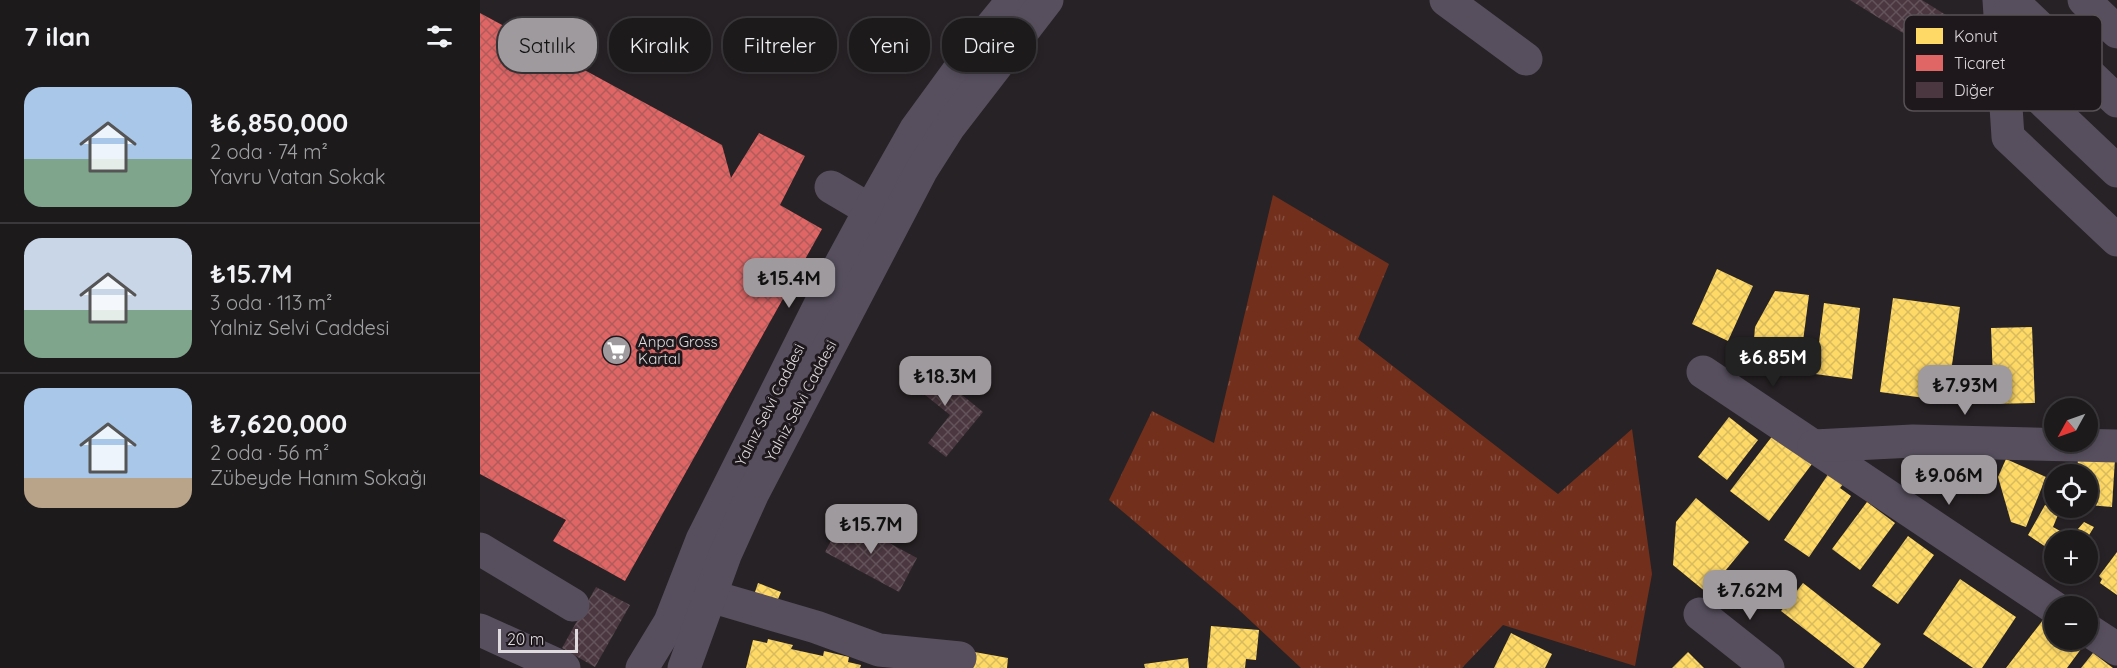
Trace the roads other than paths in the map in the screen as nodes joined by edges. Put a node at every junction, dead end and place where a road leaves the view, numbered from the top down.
1 (1013, 0) edge
2 (1047, 0) edge
3 (1446, 0) edge
4 (1999, 0) edge
5 (2011, 0) edge
6 (2084, 0) edge
7 (2000, 15) edge
8 (2027, 15) edge
9 (2099, 15) edge
10 (2102, 17) edge
11 (2117, 32) edge
12 (1526, 59) dead end
13 (2102, 87) edge
14 (2117, 101) edge
15 (2006, 111) edge
16 (2054, 111) edge
17 (2117, 171) edge
18 (831, 187) dead end
19 (870, 210) junction
20 (2117, 240) edge
21 (1703, 372) dead end
22 (1814, 446) junction
23 (2117, 446) edge
24 (480, 549) edge
25 (710, 596) junction
26 (2044, 601) edge
27 (573, 605) dead end
28 (1700, 614) dead end
29 (480, 630) edge
30 (2098, 637) edge
31 (2117, 649) edge
32 (960, 658) dead end
33 (878, 659) edge
34 (564, 668) edge
35 (642, 668) edge
36 (684, 668) edge
37 (1768, 668) edge

1 - 19 street, Yalnız Selvi Caddesi
2 - 25 street, Yalniz Selvi Caddesi
3 - 12 street
4 - 7 street
5 - 8 street
6 - 9 street
10 - 11 street
13 - 14 street
15 - 20 street
16 - 17 street
18 - 19 street
19 - 35 street, Yalnız Selvi Caddesi
21 - 22 street
22 - 23 street
22 - 26 street
24 - 27 street
25 - 33 street
25 - 36 street, Yalniz Selvi Caddesi
28 - 37 street
29 - 34 street
30 - 31 street
32 - 33 street

